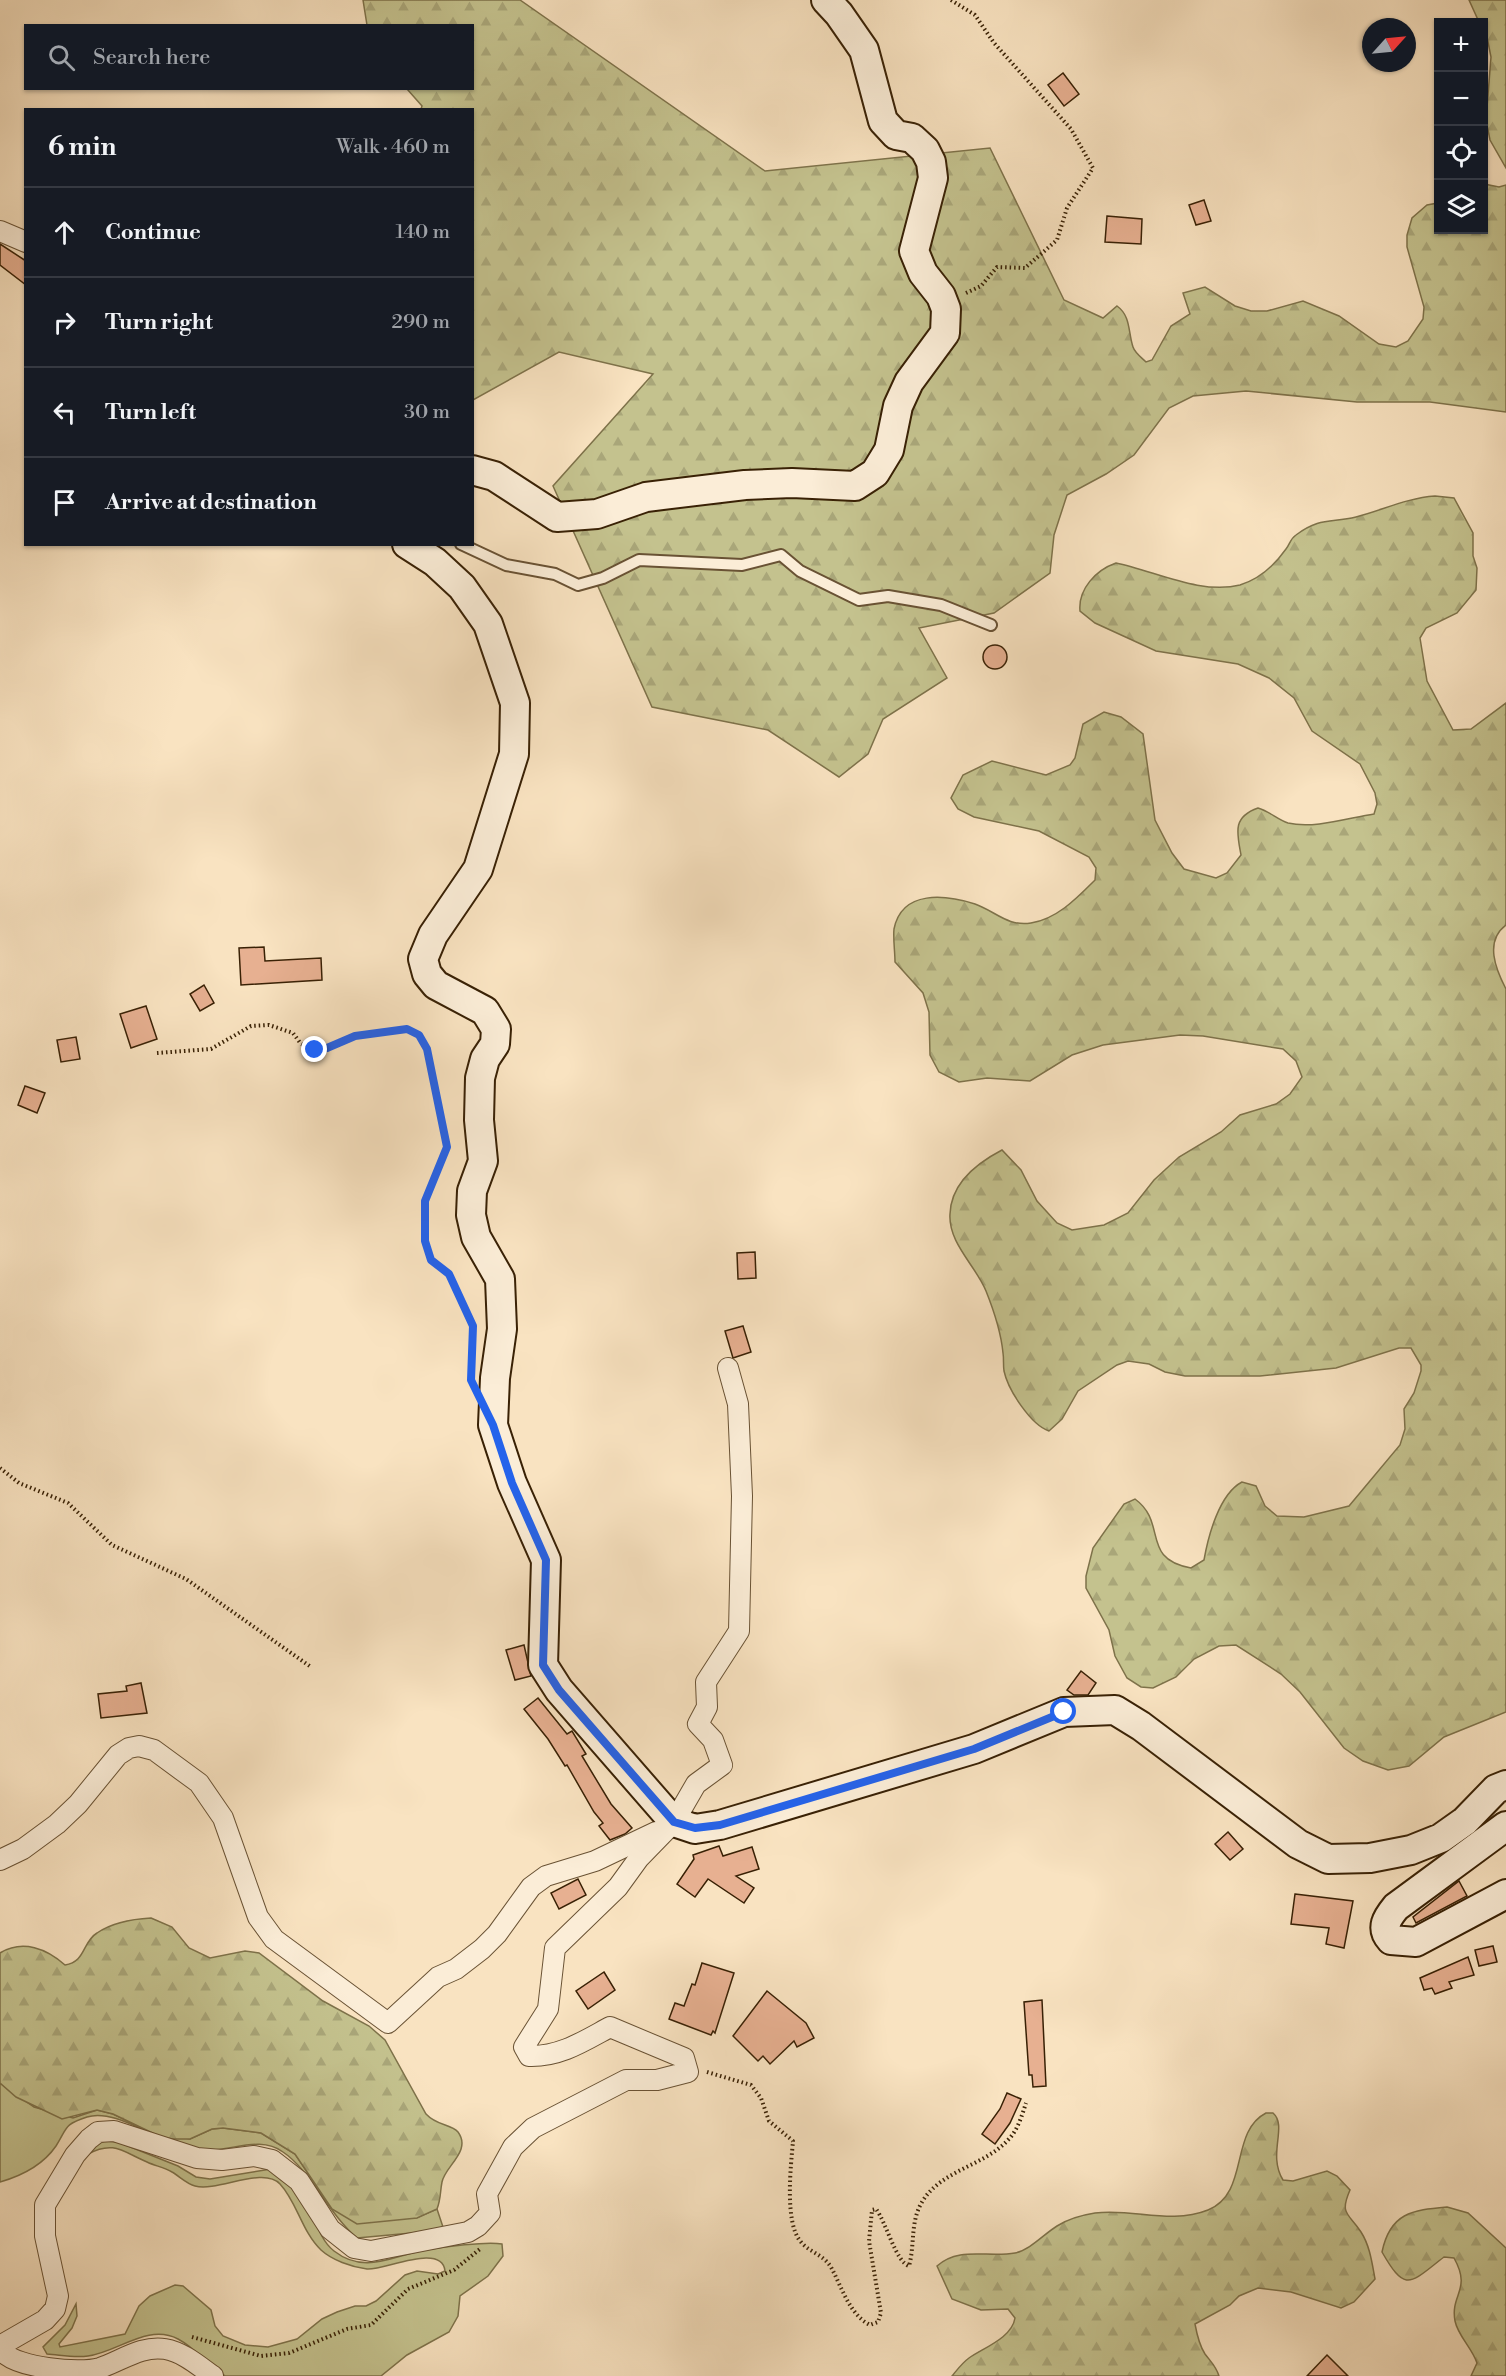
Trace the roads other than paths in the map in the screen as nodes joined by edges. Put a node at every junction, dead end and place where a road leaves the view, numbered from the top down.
1 (826, 0) edge
2 (0, 231) edge
3 (24, 241) edge
4 (474, 471) edge
5 (410, 546) edge
6 (465, 546) edge
7 (991, 625) dead end
8 (728, 1368) dead end
9 (1506, 1785) edge
10 (674, 1822) junction
11 (1506, 1826) edge
12 (0, 1860) edge
13 (1506, 1894) edge
14 (213, 2376) edge

1 - 4 main road
2 - 3 street
5 - 10 main road
6 - 7 lane
8 - 10 street
9 - 10 main road
10 - 12 street
10 - 14 street
11 - 13 main road

